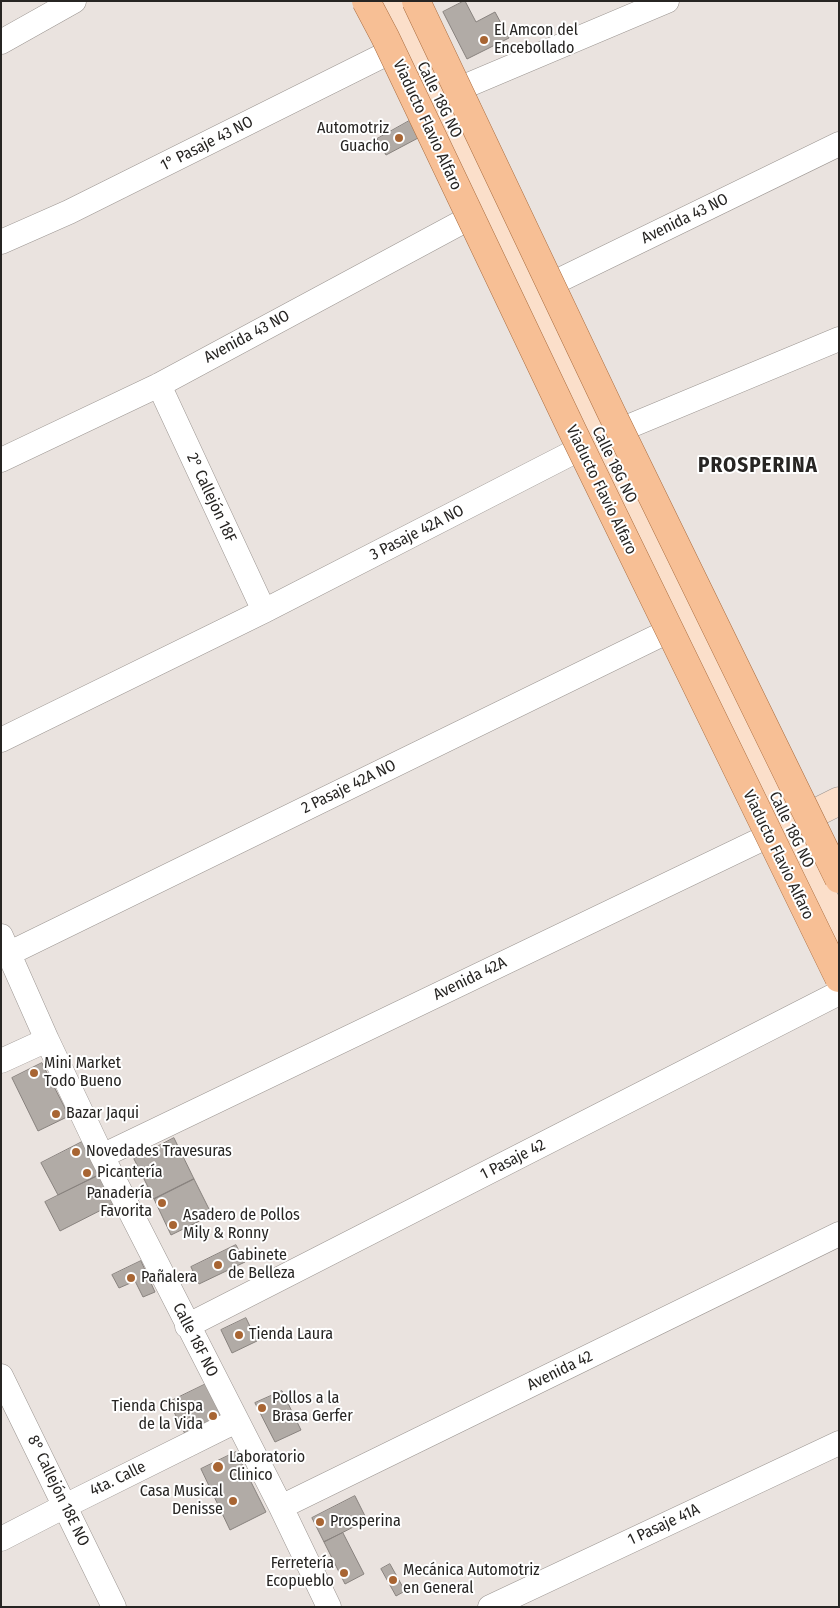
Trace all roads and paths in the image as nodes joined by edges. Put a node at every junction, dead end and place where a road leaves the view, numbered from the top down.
1 (74, 1) edge
2 (366, 1) edge
3 (390, 1) edge
4 (416, 1) edge
5 (667, 1) edge
6 (1, 42) edge
7 (411, 42) junction
8 (438, 98) junction
9 (839, 144) edge
10 (490, 207) junction
11 (1, 242) edge
12 (531, 294) junction
13 (839, 339) edge
14 (159, 385) junction
15 (601, 438) junction
16 (1, 460) edge
17 (264, 611) junction
18 (689, 621) junction
19 (1, 740) edge
20 (839, 801) edge
21 (789, 826) junction
22 (839, 879) edge
23 (839, 929) edge
24 (6, 944) edge
25 (839, 978) edge
26 (839, 993) edge
27 (47, 1040) junction
28 (1, 1061) edge
29 (102, 1156) junction
30 (839, 1234) edge
31 (187, 1326) junction
32 (1, 1376) edge
33 (236, 1421) junction
34 (839, 1443) edge
35 (65, 1506) junction
36 (281, 1507) junction
37 (1, 1539) edge
38 (114, 1607) edge
39 (329, 1607) edge
40 (490, 1607) edge

1 - 6 street
2 - 25 main road, Viaducto Flavio Alfaro, bridge
3 - 7 street, Calle 18G NO
4 - 22 main road, bridge
5 - 8 street
7 - 8 street, Calle 18G NO
7 - 11 street, 1° Pasaje 43 NO
8 - 10 street, Calle 18G NO
9 - 12 street, Avenida 43 NO
10 - 12 street, Calle 18G NO
10 - 14 street, Avenida 43 NO
12 - 15 street, Calle 18G NO
13 - 15 street, 3 Pasaje 42A NO
14 - 16 street, Avenida 43 NO
14 - 17 street, 2° Callejón 18F
15 - 17 street, 3 Pasaje 42A NO
15 - 18 street, Calle 18G NO
17 - 19 street, 3 Pasaje 42A NO
18 - 21 street, Calle 18G NO
18 - 24 street, 2 Pasaje 42A NO
20 - 21 street, Avenida 42A
21 - 23 street, Calle 18G NO
21 - 29 street, Avenida 42A
24 - 27 street, Calle 18F NO
26 - 31 street, 1 Pasaje 42
27 - 28 street
27 - 29 street, Calle 18F NO
29 - 31 street, Calle 18F NO
30 - 36 street, Avenida 42
31 - 33 street, Calle 18F NO
32 - 35 street, 8° Callejón 18E NO
33 - 35 street, 4ta. Calle
33 - 36 street, Calle 18F NO
34 - 40 street, 1 Pasaje 41A
35 - 37 street, 4ta. Calle
35 - 38 street, 8° Callejón 18E NO
36 - 39 street, Calle 18F NO

